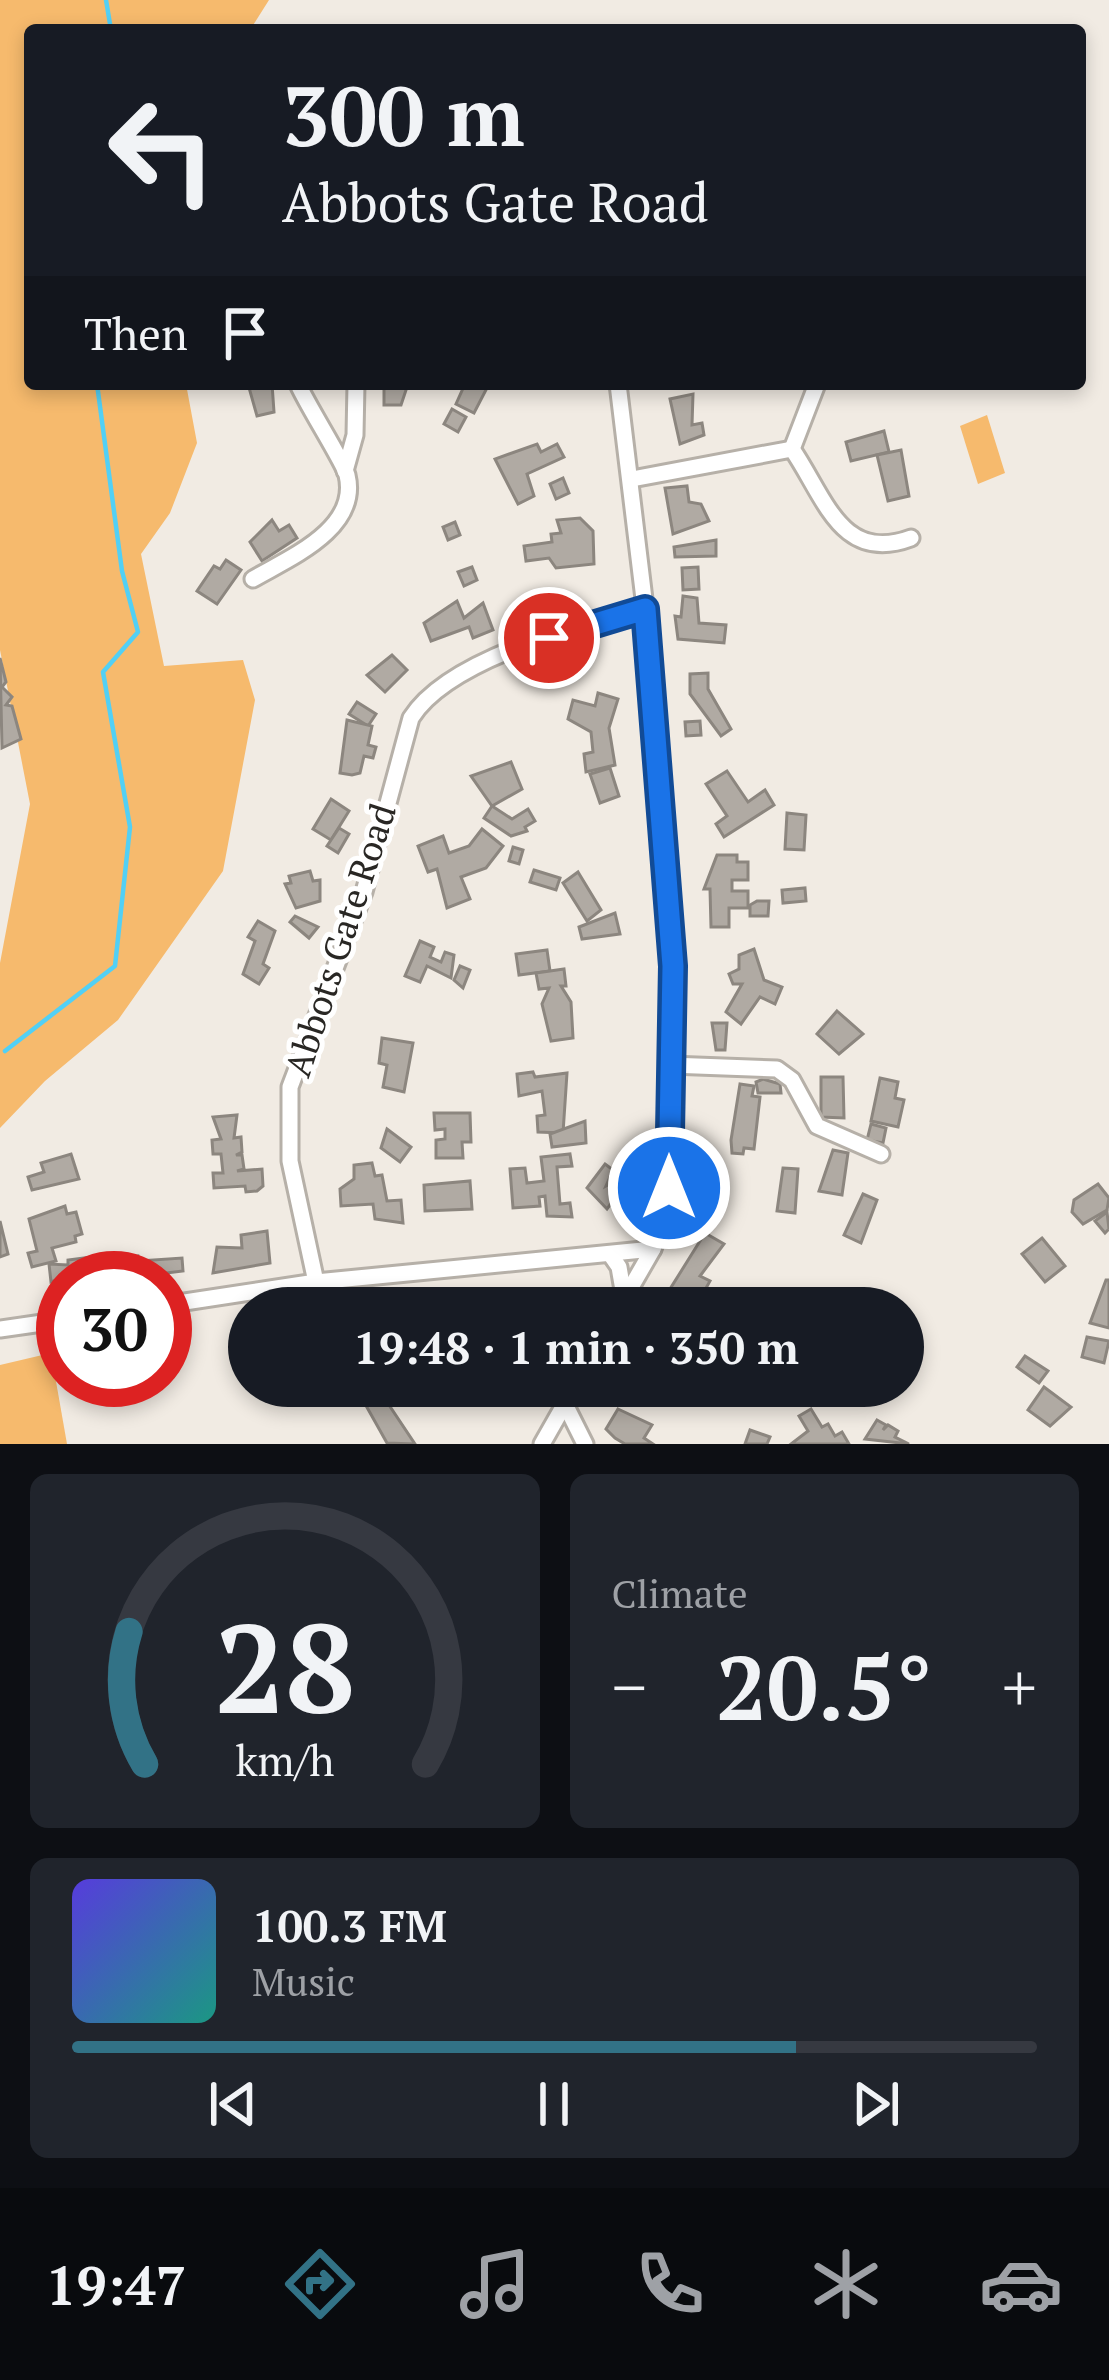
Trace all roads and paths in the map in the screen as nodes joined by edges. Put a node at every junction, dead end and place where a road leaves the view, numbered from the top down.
1 (301, 390) edge
2 (356, 390) edge
3 (619, 390) edge
4 (815, 390) edge
5 (792, 449) junction
6 (345, 471) junction
7 (632, 479) junction
8 (910, 538) dead end
9 (253, 580) dead end
10 (645, 609) junction
11 (670, 1064) junction
12 (881, 1154) dead end
13 (653, 1249) junction
14 (610, 1253) junction
15 (316, 1282) junction
16 (621, 1287) edge
17 (631, 1287) edge
18 (192, 1301) edge
19 (36, 1324) edge
20 (0, 1329) edge
21 (563, 1407) edge
22 (566, 1407) edge
23 (542, 1444) edge
24 (585, 1444) edge

1 - 6 street
2 - 6 street
3 - 7 street
4 - 5 street
5 - 7 street
5 - 8 street
6 - 9 street
7 - 10 street
10 - 11 street
10 - 15 street, Abbots Gate Road
11 - 12 street
11 - 13 street
13 - 14 street
13 - 17 street
14 - 15 street
14 - 16 street
15 - 18 street
19 - 20 street
21 - 23 street
22 - 24 street

